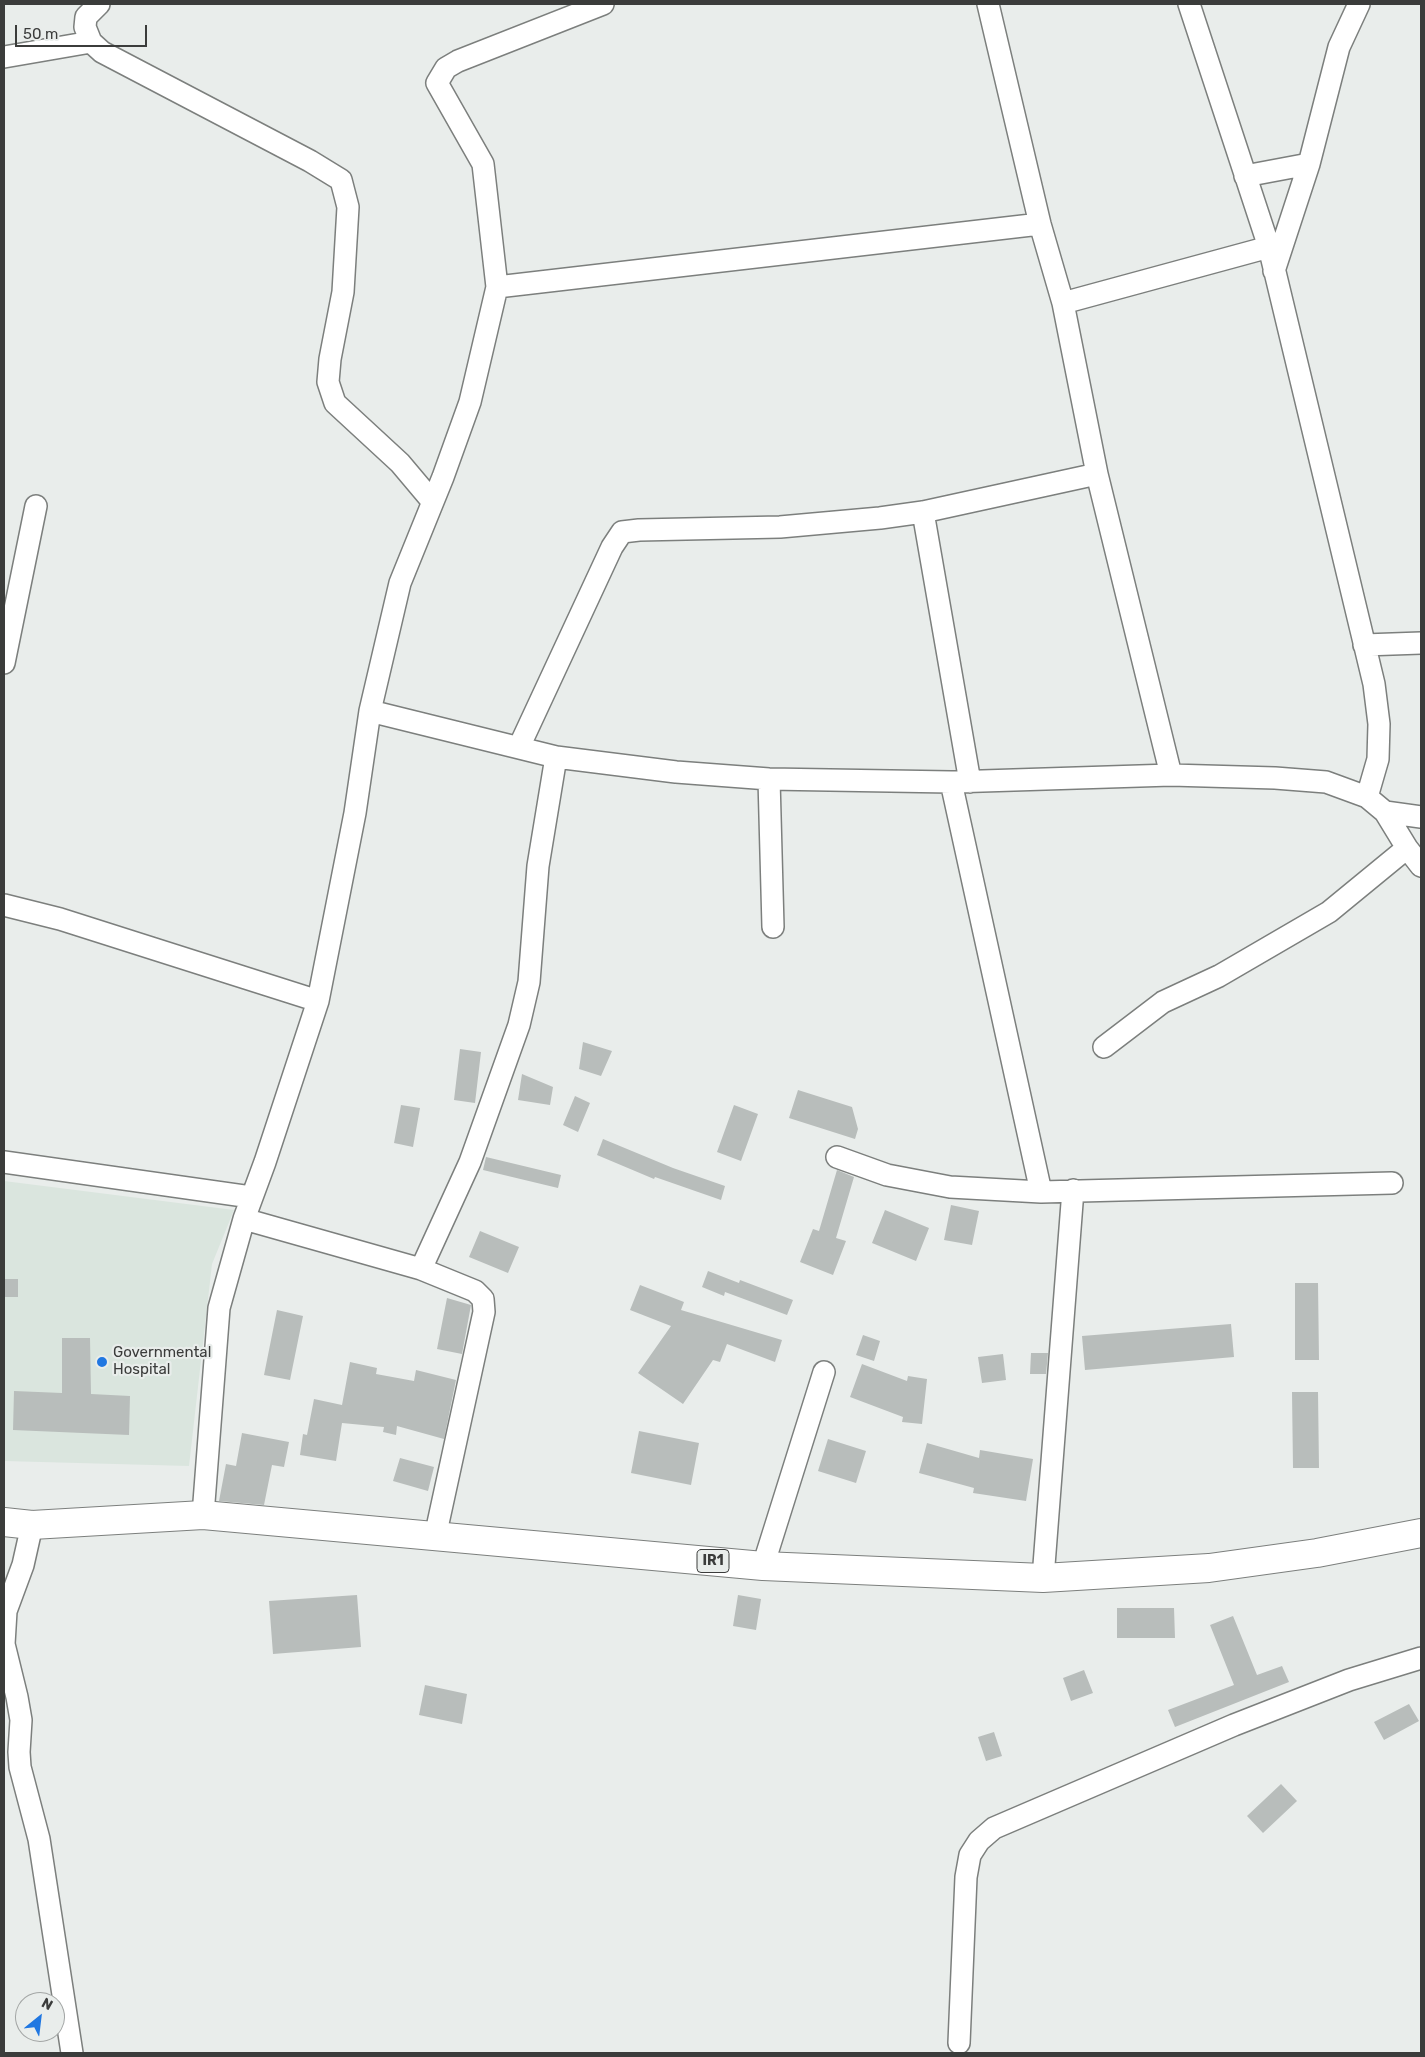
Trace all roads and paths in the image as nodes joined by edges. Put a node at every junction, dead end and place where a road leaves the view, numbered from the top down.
1 (99, 4) edge
2 (603, 4) edge
3 (988, 4) edge
4 (1189, 4) edge
5 (1359, 4) edge
6 (91, 42) junction
7 (4, 57) edge
8 (1308, 164) junction
9 (1245, 176) junction
10 (1040, 224) junction
11 (1268, 248) junction
12 (1274, 271) junction
13 (498, 287) junction
14 (1064, 304) junction
15 (1097, 474) junction
16 (432, 501) junction
17 (36, 506) dead end
18 (923, 512) junction
19 (1421, 644) edge
20 (1364, 645) junction
21 (4, 663) edge
22 (370, 711) junction
23 (519, 748) junction
24 (556, 757) junction
25 (1170, 775) junction
26 (769, 779) junction
27 (961, 782) junction
28 (1367, 797) junction
29 (1385, 812) junction
30 (1421, 817) edge
31 (1407, 848) junction
32 (1421, 866) edge
33 (4, 905) edge
34 (773, 927) dead end
35 (318, 1001) junction
36 (1104, 1047) dead end
37 (837, 1157) dead end
38 (4, 1162) edge
39 (1392, 1183) dead end
40 (1072, 1190) junction
41 (1041, 1192) junction
42 (251, 1197) junction
43 (244, 1219) junction
44 (421, 1269) junction
45 (824, 1372) dead end
46 (203, 1515) junction
47 (4, 1522) edge
48 (32, 1525) junction
49 (1421, 1533) edge
50 (435, 1536) junction
51 (763, 1566) junction
52 (1042, 1578) junction
53 (1421, 1658) edge
54 (959, 2044) dead end
55 (72, 2053) edge

1 - 6 street
2 - 13 street
3 - 10 street
4 - 9 street
5 - 8 street
6 - 7 street
6 - 16 street
8 - 9 street
8 - 12 street
9 - 11 street
10 - 13 street
10 - 14 street
11 - 12 street
11 - 14 street
12 - 20 street
13 - 16 street
14 - 15 street
15 - 18 street
15 - 25 street
16 - 22 street
17 - 21 street
18 - 23 street
18 - 27 street
19 - 20 street
20 - 28 street
22 - 23 street
22 - 35 street
23 - 24 street
24 - 26 street
24 - 44 street
25 - 27 street
25 - 28 street
26 - 27 street
26 - 34 street
27 - 41 street
28 - 29 street
29 - 30 street
29 - 31 street
31 - 32 street
31 - 36 street
33 - 35 street
35 - 42 street
37 - 41 street
38 - 42 street
39 - 40 street
40 - 41 street
40 - 52 street
42 - 43 street
43 - 44 street
43 - 46 street
44 - 50 street
45 - 51 street
46 - 48 main road, IR1
46 - 50 main road, IR1
47 - 48 main road, IR1
48 - 55 street
49 - 52 main road, IR1
50 - 51 main road, IR1
51 - 52 main road, IR1
53 - 54 street

